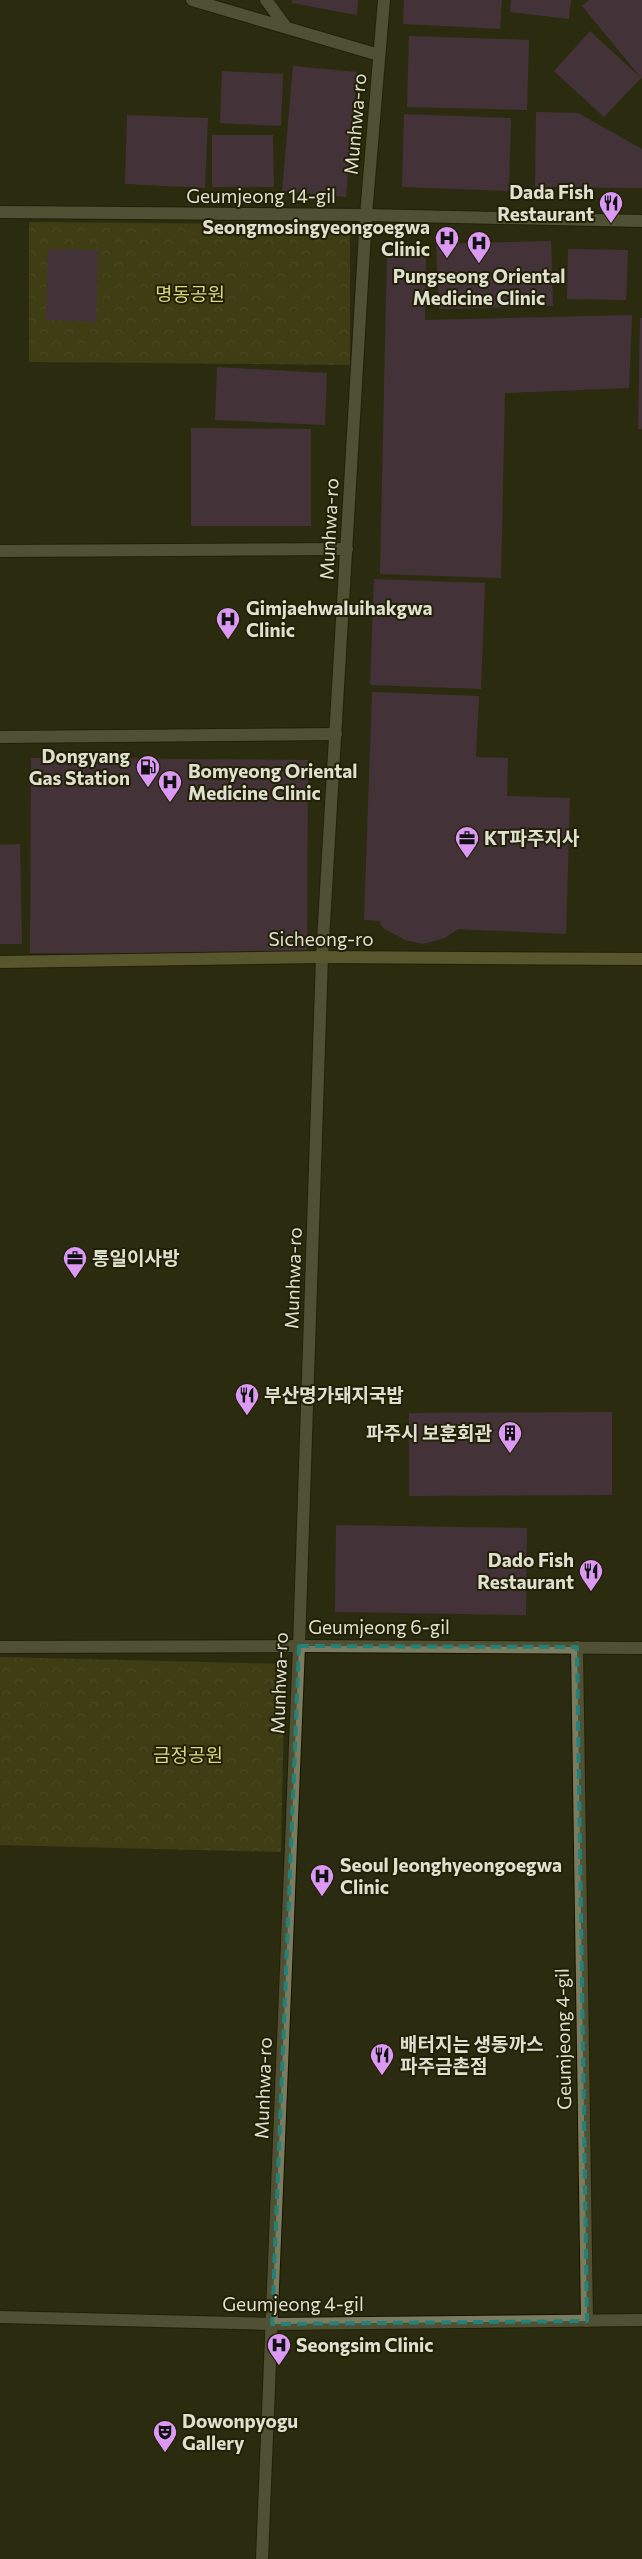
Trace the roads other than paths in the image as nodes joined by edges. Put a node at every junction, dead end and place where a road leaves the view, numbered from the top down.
1 (192, 0) edge
2 (266, 0) edge
3 (384, 0) edge
4 (286, 27) junction
5 (379, 55) junction
6 (0, 212) edge
7 (366, 215) junction
8 (642, 221) edge
9 (347, 549) junction
10 (0, 551) edge
11 (336, 734) junction
12 (0, 737) edge
13 (322, 957) junction
14 (642, 959) edge
15 (0, 962) edge
16 (299, 1646) junction
17 (0, 1647) edge
18 (577, 1647) junction
19 (642, 1648) edge
20 (0, 2317) edge
21 (642, 2320) edge
22 (587, 2321) junction
23 (272, 2324) junction
24 (262, 2559) edge

1 - 4 street
2 - 4 street
3 - 5 street, Munhwa-ro
4 - 5 street
5 - 7 street, Munhwa-ro
6 - 7 street, Geumjeong 14-gil
7 - 8 street, Geumjeong 14-gil
7 - 9 street, Munhwa-ro
9 - 10 street
9 - 11 street, Munhwa-ro
11 - 12 street
11 - 13 street, Munhwa-ro
13 - 14 street, Sicheong-ro
13 - 15 street, Sicheong-ro
13 - 16 street, Munhwa-ro
16 - 17 street, Geumjeong 6-gil
16 - 18 street, Geumjeong 6-gil
16 - 23 street, Munhwa-ro
18 - 19 street, Geumjeong 6-gil
18 - 22 street, Geumjeong 4-gil
20 - 23 street, Geumjeong 4-gil
21 - 22 street, Geumjeong 4-gil
22 - 23 street, Geumjeong 4-gil
23 - 24 street, Munhwa-ro

